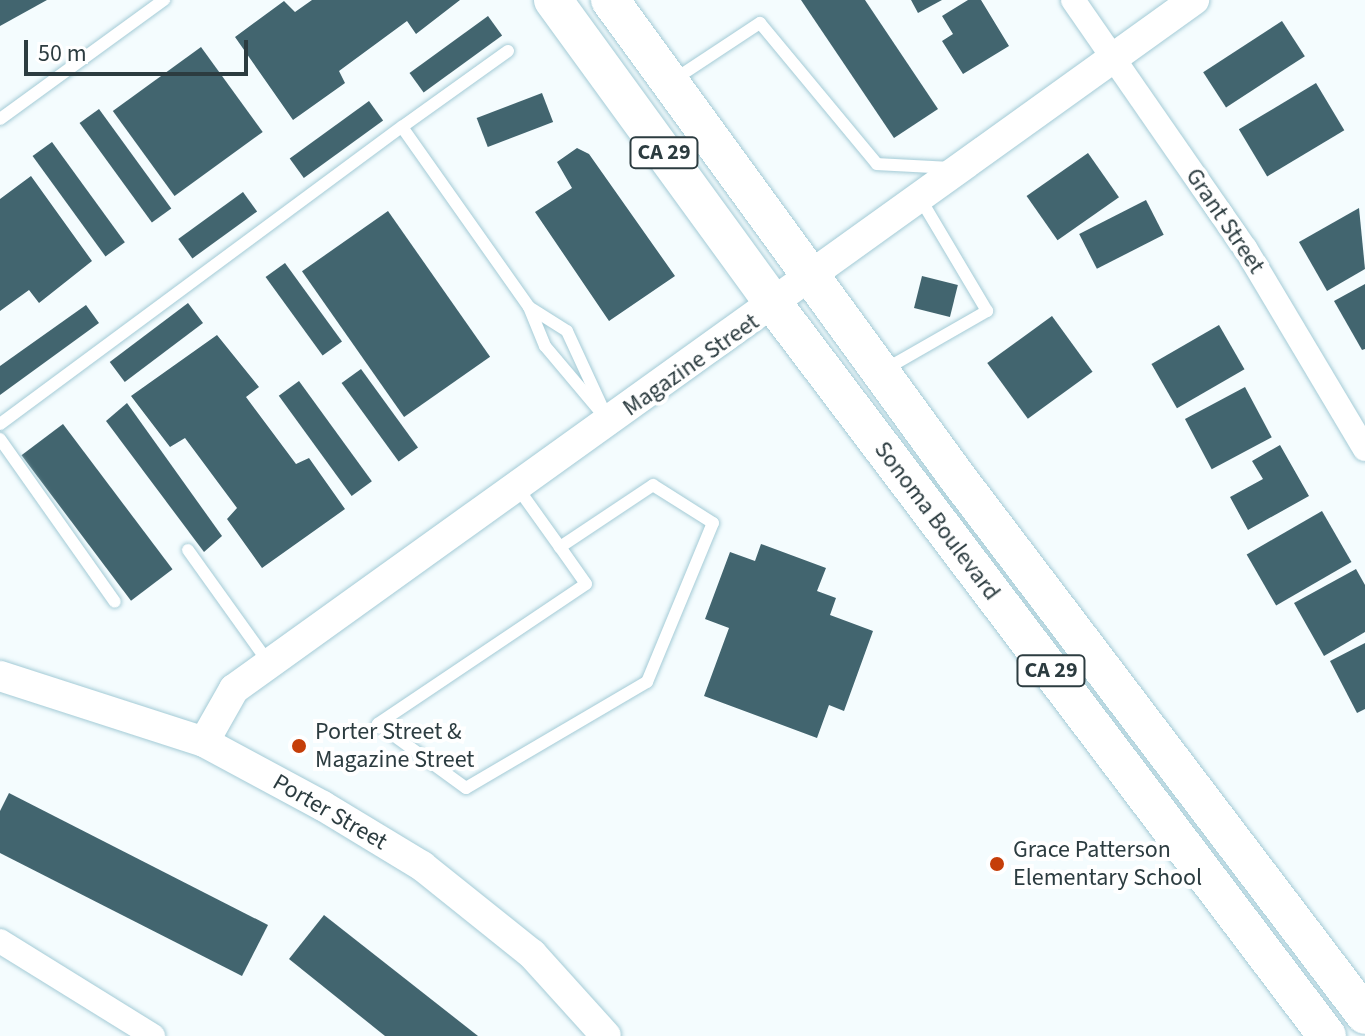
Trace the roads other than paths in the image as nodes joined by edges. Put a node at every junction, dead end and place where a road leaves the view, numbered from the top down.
1 (164, 0) edge
2 (553, 0) edge
3 (610, 0) edge
4 (1073, 0) edge
5 (1194, 0) edge
6 (508, 51) dead end
7 (1115, 58) junction
8 (670, 82) junction
9 (0, 119) edge
10 (402, 127) junction
11 (961, 169) junction
12 (920, 198) junction
13 (812, 276) junction
14 (775, 306) junction
15 (529, 307) junction
16 (881, 372) junction
17 (609, 422) junction
18 (0, 424) edge
19 (0, 439) edge
20 (1365, 449) edge
21 (517, 487) junction
22 (560, 547) junction
23 (188, 550) dead end
24 (115, 602) dead end
25 (269, 663) junction
26 (0, 676) edge
27 (204, 742) junction
28 (0, 941) edge
29 (1365, 1015) edge
30 (153, 1036) edge
31 (606, 1036) edge
32 (1327, 1036) edge

1 - 9 lane
2 - 14 main road, Sonoma Boulevard / CA 29
3 - 8 main road, Sonoma Boulevard / CA 29
4 - 7 street, Grant Street
5 - 7 street, Magazine Street
6 - 10 lane
7 - 11 street, Magazine Street
7 - 20 street, Grant Street
8 - 11 lane
8 - 13 main road, Sonoma Boulevard / CA 29
10 - 15 lane
10 - 18 lane
11 - 12 street, Magazine Street
12 - 13 street, Magazine Street
12 - 16 lane
13 - 14 street, Magazine Street
13 - 16 main road, Sonoma Boulevard / CA 29
14 - 17 street, Magazine Street
14 - 32 main road, Sonoma Boulevard / CA 29
15 - 17 lane
15 - 17 lane
16 - 29 main road, Sonoma Boulevard / CA 29
17 - 21 street, Magazine Street
19 - 24 lane
21 - 22 lane
21 - 25 street, Magazine Street
22 - 22 lane
23 - 25 lane
25 - 27 street, Magazine Street
26 - 27 street, Porter Street
27 - 31 street, Porter Street
28 - 30 street

